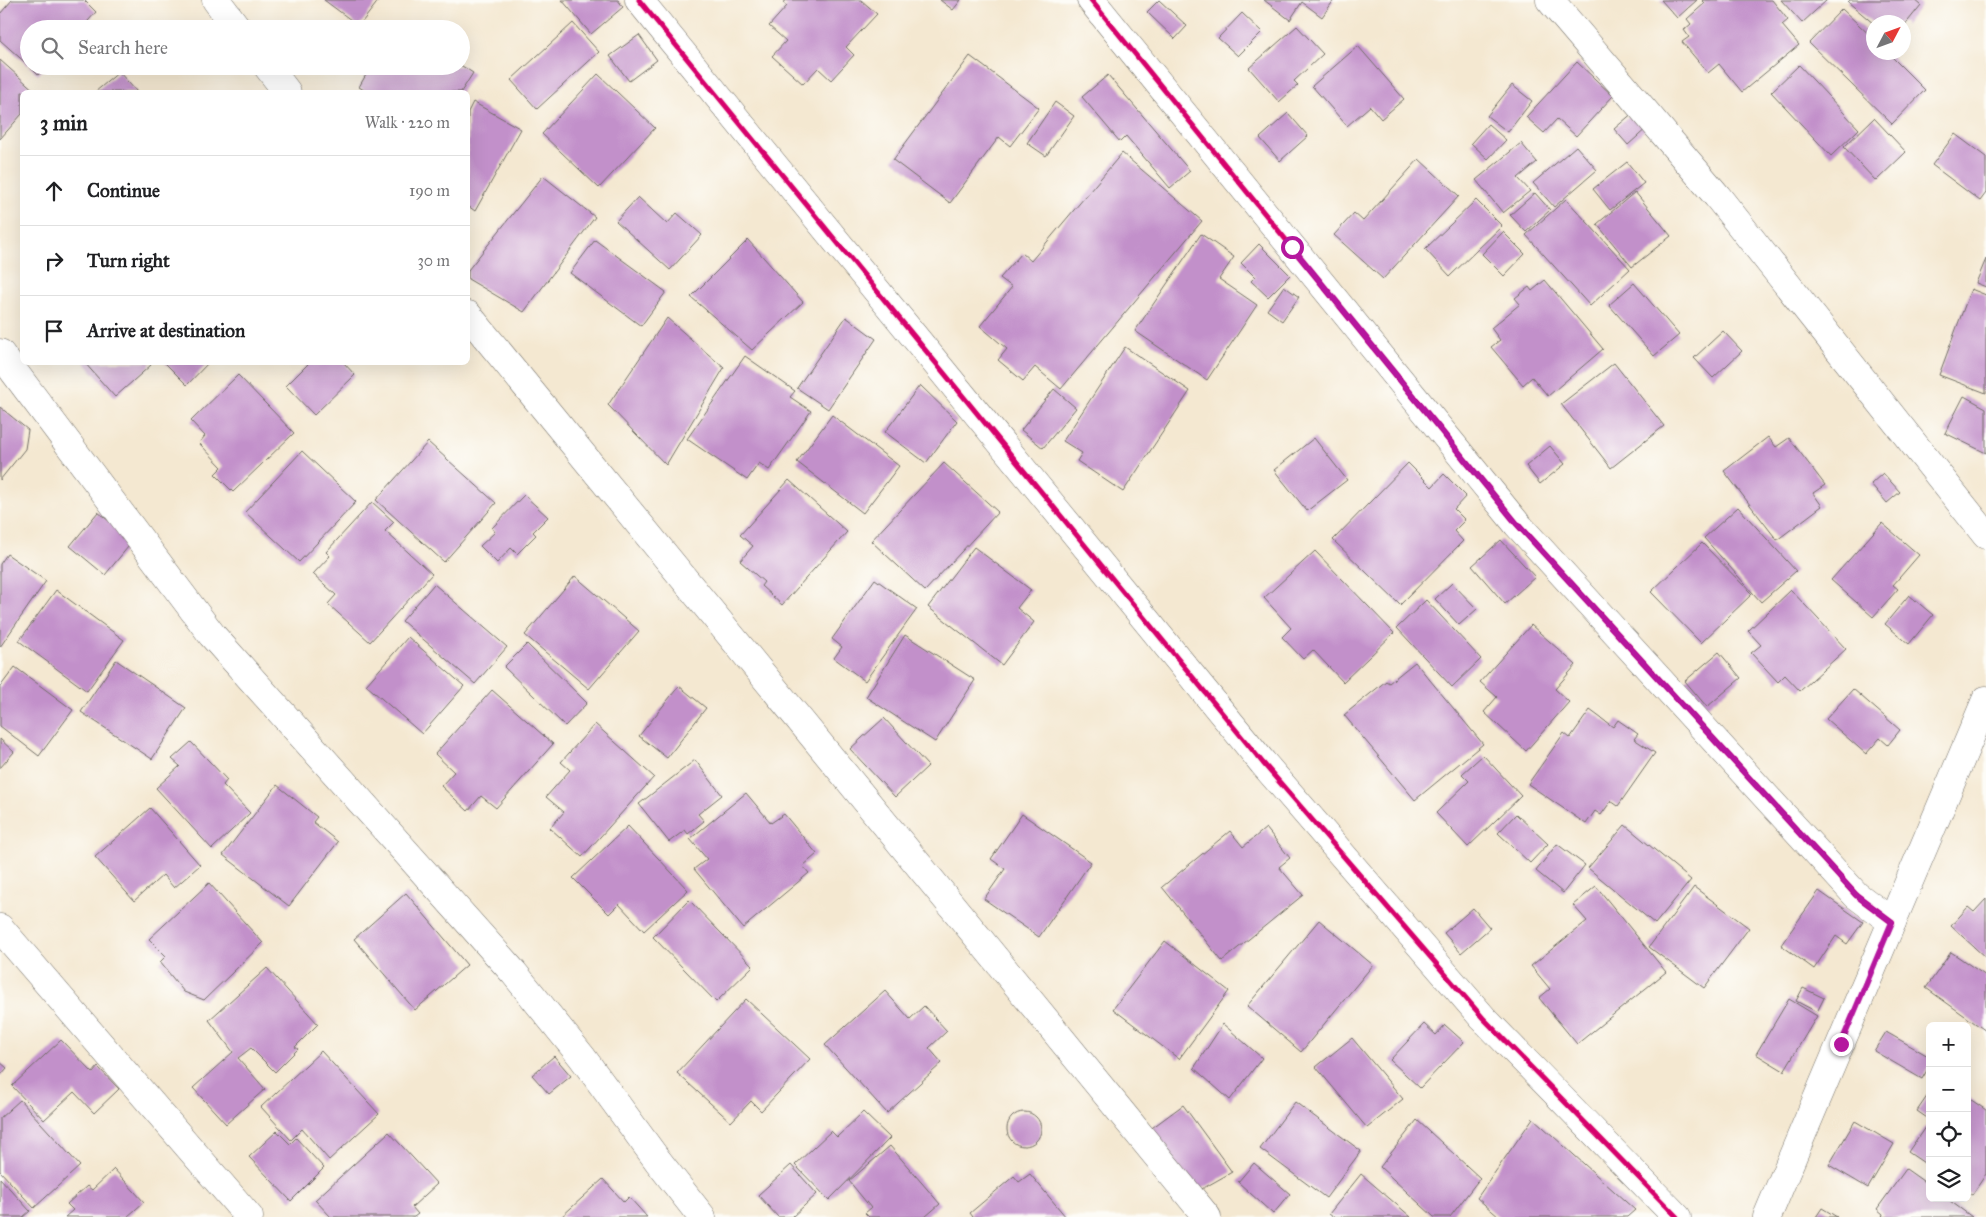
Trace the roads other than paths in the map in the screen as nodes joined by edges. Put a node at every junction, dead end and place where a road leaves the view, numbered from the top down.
1 (216, 0) edge
2 (639, 0) edge
3 (1091, 0) edge
4 (1550, 0) edge
5 (231, 20) edge
6 (274, 75) edge
7 (285, 90) edge
8 (470, 317) edge
9 (0, 353) edge
10 (1986, 535) edge
11 (1986, 700) edge
12 (1892, 922) junction
13 (0, 928) edge
14 (249, 1217) edge
15 (702, 1217) edge
16 (1207, 1217) edge
17 (1677, 1217) edge
18 (1767, 1217) edge

1 - 5 street
2 - 17 street
3 - 12 street
4 - 10 street
6 - 7 street
8 - 16 street
9 - 15 street
11 - 12 street
12 - 18 street
13 - 14 street

